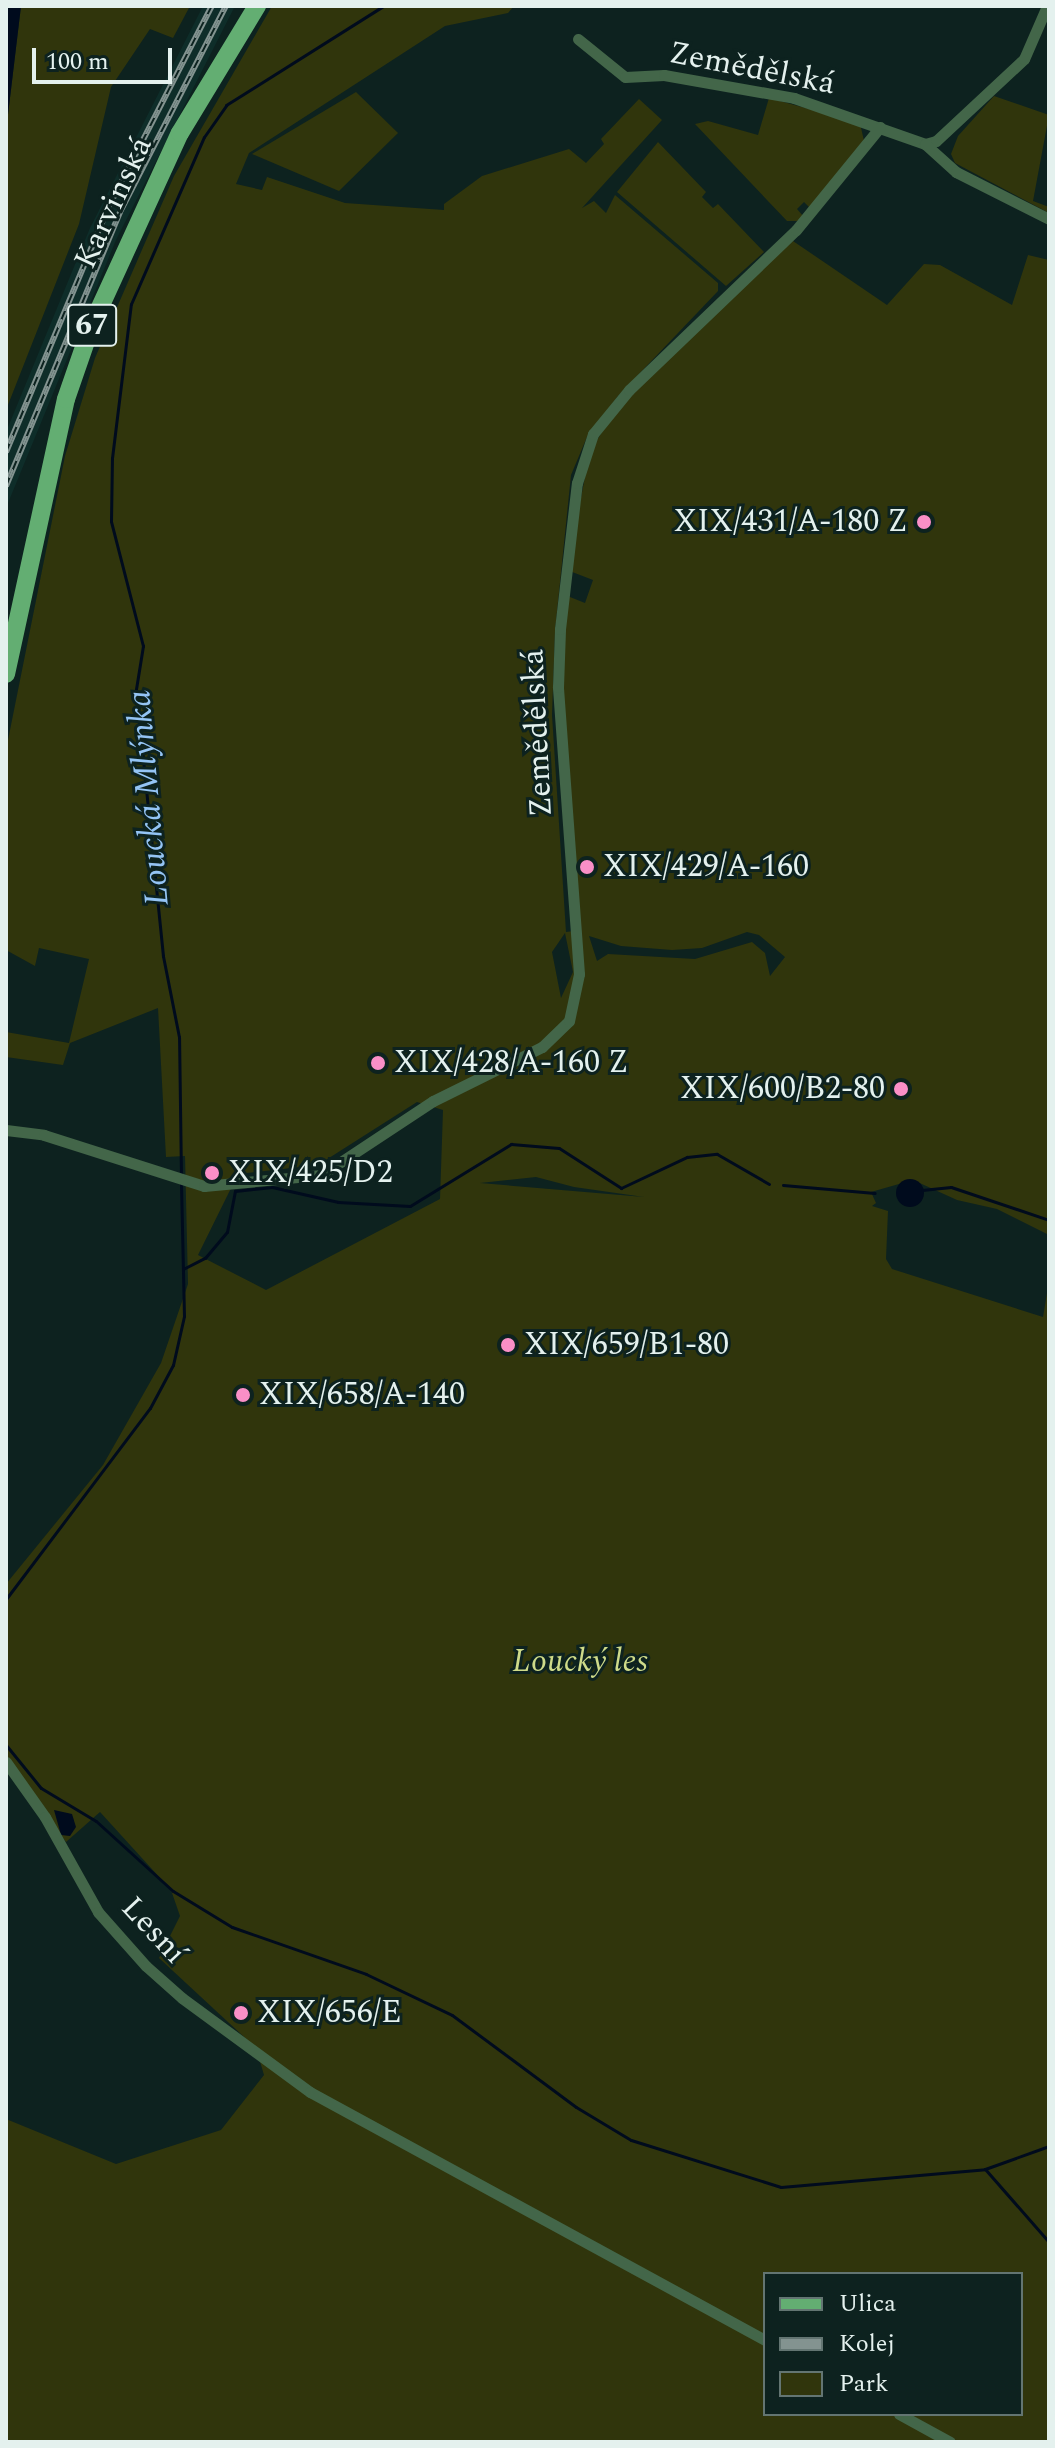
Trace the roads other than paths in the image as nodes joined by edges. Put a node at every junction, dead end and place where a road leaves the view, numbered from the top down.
1 (257, 6) edge
2 (1047, 6) edge
3 (578, 39) dead end
4 (880, 127) junction
5 (925, 144) junction
6 (1049, 219) edge
7 (6, 674) edge
8 (6, 1130) edge
9 (6, 1762) edge
10 (763, 2339) edge
11 (903, 2416) edge
12 (950, 2442) edge

1 - 7 main road, Karvinská / 67
2 - 5 street
3 - 4 street, Zemědělská
4 - 5 street, Zemědělská
4 - 8 street, Zemědělská
5 - 6 street
9 - 10 street, Lesní
11 - 12 street

